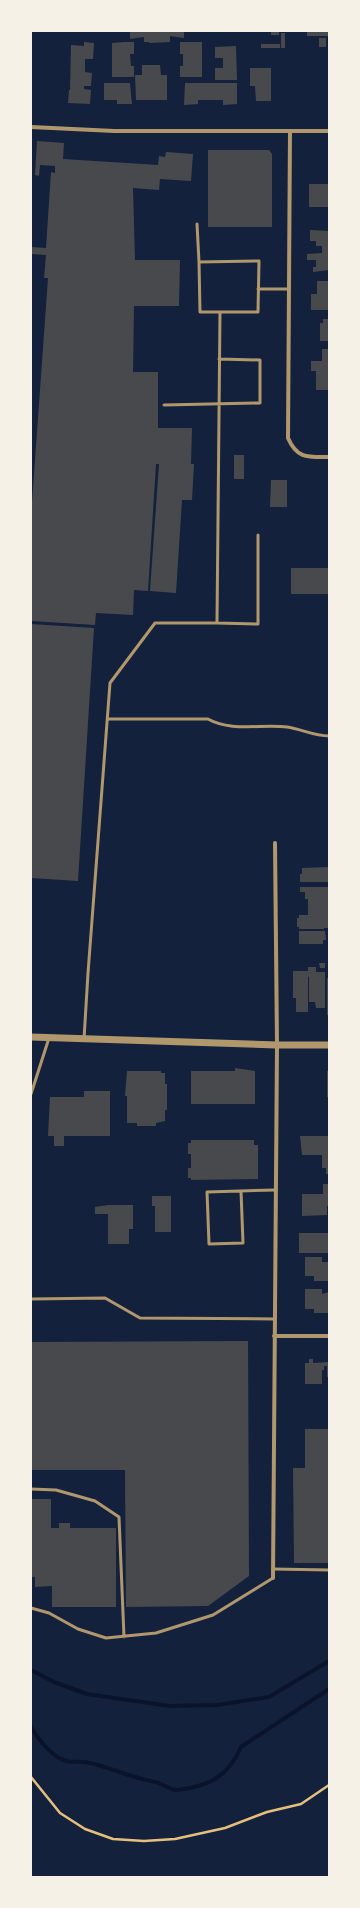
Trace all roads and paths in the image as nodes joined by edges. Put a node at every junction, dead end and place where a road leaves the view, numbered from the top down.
1 (31, 127) edge
2 (290, 131) junction
3 (329, 131) edge
4 (197, 224) dead end
5 (199, 262) junction
6 (258, 289) junction
7 (289, 289) junction
8 (220, 312) junction
9 (219, 359) junction
10 (219, 404) junction
11 (164, 405) dead end
12 (329, 458) edge
13 (258, 535) dead end
14 (217, 623) junction
15 (108, 719) junction
16 (329, 736) edge
17 (275, 844) dead end
18 (31, 1037) edge
19 (49, 1038) junction
20 (84, 1039) junction
21 (277, 1045) junction
22 (329, 1045) edge
23 (31, 1094) edge
24 (275, 1190) junction
25 (241, 1191) junction
26 (31, 1299) edge
27 (274, 1319) junction
28 (274, 1336) junction
29 (329, 1336) edge
30 (31, 1489) edge
31 (273, 1569) junction
32 (329, 1570) edge
33 (273, 1578) joint
34 (31, 1608) edge
35 (124, 1637) junction
36 (31, 1777) edge
37 (329, 1785) edge

1 - 2 street
2 - 3 street
2 - 7 street
4 - 5 lane
5 - 6 lane
5 - 8 lane
6 - 7 lane
6 - 8 lane
7 - 12 street
8 - 9 lane
9 - 10 lane
9 - 10 lane
10 - 11 lane
10 - 14 lane
13 - 14 lane
14 - 15 lane
15 - 16 lane
15 - 20 lane
17 - 21 street
18 - 19 street
19 - 20 street
19 - 23 lane
20 - 21 street
21 - 22 street
21 - 24 street
24 - 25 lane
24 - 27 street
25 - 25 lane
26 - 27 lane
27 - 28 street
28 - 29 street
28 - 31 street
30 - 35 lane
31 - 32 lane
31 - 33 street
33 - 35 lane
34 - 35 lane
36 - 37 path

